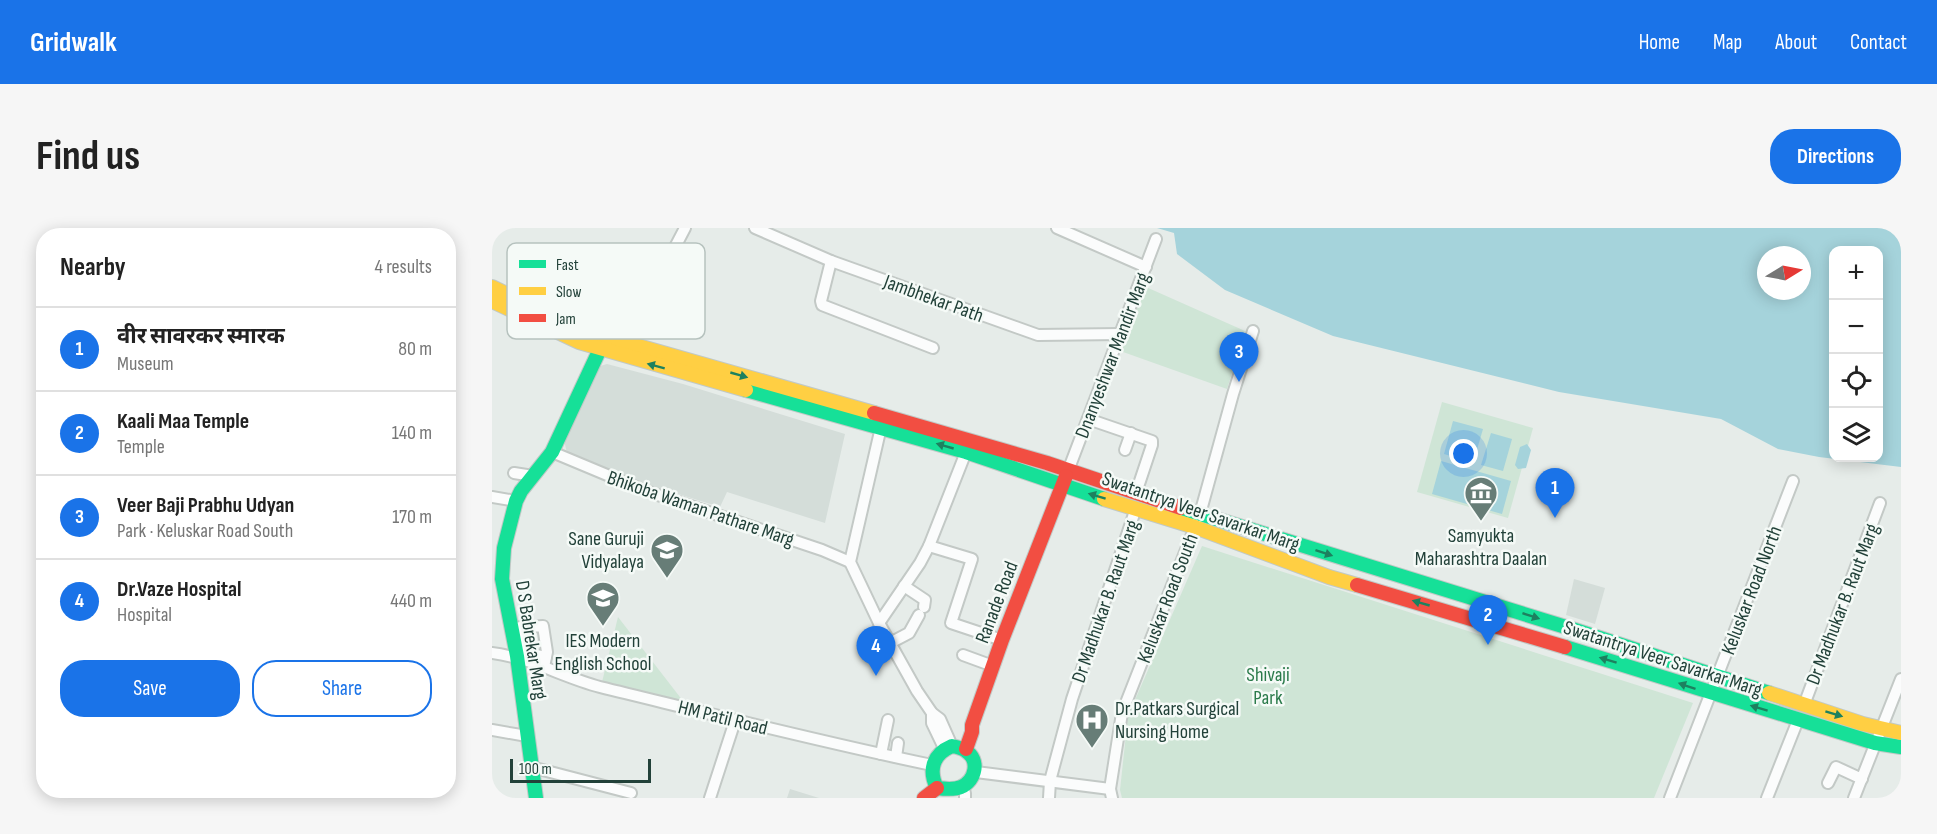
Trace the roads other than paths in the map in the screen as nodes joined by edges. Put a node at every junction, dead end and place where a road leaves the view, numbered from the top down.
1 (685, 228) edge
2 (755, 228) edge
3 (1057, 228) edge
4 (783, 233) edge
5 (1156, 239) dead end
6 (677, 243) edge
7 (831, 261) junction
8 (1146, 267) junction
9 (492, 287) edge
10 (507, 294) edge
11 (492, 301) edge
12 (507, 308) edge
13 (1253, 331) dead end
14 (1120, 334) junction
15 (573, 339) edge
16 (613, 339) edge
17 (617, 339) edge
18 (633, 339) edge
19 (632, 344) junction
20 (933, 348) dead end
21 (600, 350) junction
22 (626, 357) junction
23 (1088, 419) junction
24 (881, 427) junction
25 (1131, 433) junction
26 (1125, 450) dead end
27 (552, 452) junction
28 (966, 452) junction
29 (1068, 471) junction
30 (514, 472) dead end
31 (533, 476) junction
32 (1793, 482) dead end
33 (1063, 486) junction
34 (1136, 493) junction
35 (492, 497) edge
36 (516, 501) junction
37 (1880, 503) dead end
38 (1136, 508) junction
39 (1197, 520) junction
40 (929, 546) junction
41 (850, 562) junction
42 (904, 586) junction
43 (879, 623) junction
44 (516, 627) junction
45 (1002, 640) junction
46 (890, 643) junction
47 (492, 653) edge
48 (963, 655) dead end
49 (517, 656) junction
50 (545, 662) junction
51 (987, 662) junction
52 (1718, 677) junction
53 (1901, 679) edge
54 (1711, 694) junction
55 (1804, 705) junction
56 (1798, 720) junction
57 (735, 721) junction
58 (889, 721) dead end
59 (1882, 729) junction
60 (492, 730) edge
61 (1901, 733) edge
62 (527, 736) junction
63 (882, 741) junction
64 (1875, 743) junction
65 (1901, 747) edge
66 (955, 748) junction
67 (897, 749) junction
68 (882, 754) junction
69 (932, 765) junction
70 (531, 767) junction
71 (976, 772) junction
72 (1862, 779) junction
73 (1050, 781) junction
74 (1828, 783) dead end
75 (937, 788) junction
76 (631, 793) dead end
77 (1111, 793) edge
78 (959, 796) edge
79 (536, 798) edge
80 (710, 798) edge
81 (924, 798) edge
82 (1049, 798) edge
83 (1670, 798) edge
84 (1767, 798) edge
85 (1854, 798) edge

1 - 6 street
2 - 4 street, Jambhekar Path
3 - 8 street
4 - 7 street, Jambhekar Path
5 - 8 street, Dnanyeshwar Mandir Marg
7 - 14 street, Jambhekar Path
7 - 20 street
8 - 14 street, Dnanyeshwar Mandir Marg
9 - 10 main road, Swatantrya Veer Savarkar Marg
11 - 12 main road, Swatantrya Veer Savarkar Marg
13 - 39 street, Keluskar Road South
14 - 23 street, Dnanyeshwar Mandir Marg
15 - 21 main road, Swatantrya Veer Savarkar Marg
16 - 21 main road, D S Babrekar Marg
17 - 19 main road, Swatantrya Veer Savarkar Marg
18 - 19 street
19 - 22 street
19 -> 29 main road, Swatantrya Veer Savarkar Marg
21 - 22 main road, Swatantrya Veer Savarkar Marg
21 - 27 main road, D S Babrekar Marg
24 -> 22 main road, Swatantrya Veer Savarkar Marg
23 - 25 street
23 - 29 street, Dnanyeshwar Mandir Marg
28 -> 24 main road, Swatantrya Veer Savarkar Marg
24 - 41 street
25 - 26 street
25 - 34 street
27 - 31 main road, D S Babrekar Marg
27 - 41 street, Bhikoba Waman Pathare Marg
28 - 33 main road, Swatantrya Veer Savarkar Marg
28 - 40 street
29 - 33 main road, Ranade Road
29 - 34 main road, Swatantrya Veer Savarkar Marg
30 - 31 street
31 - 36 main road, D S Babrekar Marg
32 - 52 street, Keluskar Road North
38 -> 33 main road, Swatantrya Veer Savarkar Marg
33 - 45 main road, Ranade Road
34 - 39 main road, Swatantrya Veer Savarkar Marg
35 - 36 street
36 - 44 main road, D S Babrekar Marg
37 - 55 street, Dr Madhukar B. Raut Marg
38 - 39 main road, Swatantrya Veer Savarkar Marg
38 - 73 street, Dr Madhukar B. Raut Marg
39 -> 52 main road, Swatantrya Veer Savarkar Marg
54 -> 39 main road, Swatantrya Veer Savarkar Marg
39 - 77 street, Keluskar Road South
40 - 42 street
40 - 45 street
41 - 43 street
42 - 43 street
42 - 46 street
43 - 46 street
44 - 49 main road, D S Babrekar Marg
44 - 50 street
44 - 50 street
45 - 51 main road, Ranade Road
46 - 66 street
47 - 49 street, HM Patil Road
48 - 51 street
49 - 50 street, HM Patil Road
49 - 62 main road, D S Babrekar Marg
50 - 57 street, HM Patil Road
51 - 66 main road, Ranade Road
52 - 54 street, Keluskar Road North
52 - 55 main road, Swatantrya Veer Savarkar Marg
53 - 59 street
56 -> 54 main road, Swatantrya Veer Savarkar Marg
54 - 83 street, Keluskar Road North
55 -> 59 main road, Swatantrya Veer Savarkar Marg
56 - 64 main road, Swatantrya Veer Savarkar Marg
56 - 84 street
57 - 68 street, HM Patil Road
57 - 80 street
58 - 63 street
59 - 61 main road, Swatantrya Veer Savarkar Marg
59 - 64 street
60 - 62 street
62 - 70 main road, D S Babrekar Marg
63 - 67 street
63 - 68 street
64 - 65 main road, Swatantrya Veer Savarkar Marg
64 - 72 street
66 - 69 main road
66 - 71 main road
67 - 68 street, HM Patil Road
67 - 69 street, HM Patil Road
69 - 75 main road
70 - 76 street
70 - 79 main road, D S Babrekar Marg
71 - 73 street
71 - 78 main road
72 - 74 street
72 - 85 street
73 - 77 street
73 - 82 street, Dr Madhukar B. Raut Marg
75 - 78 main road
75 - 81 main road

